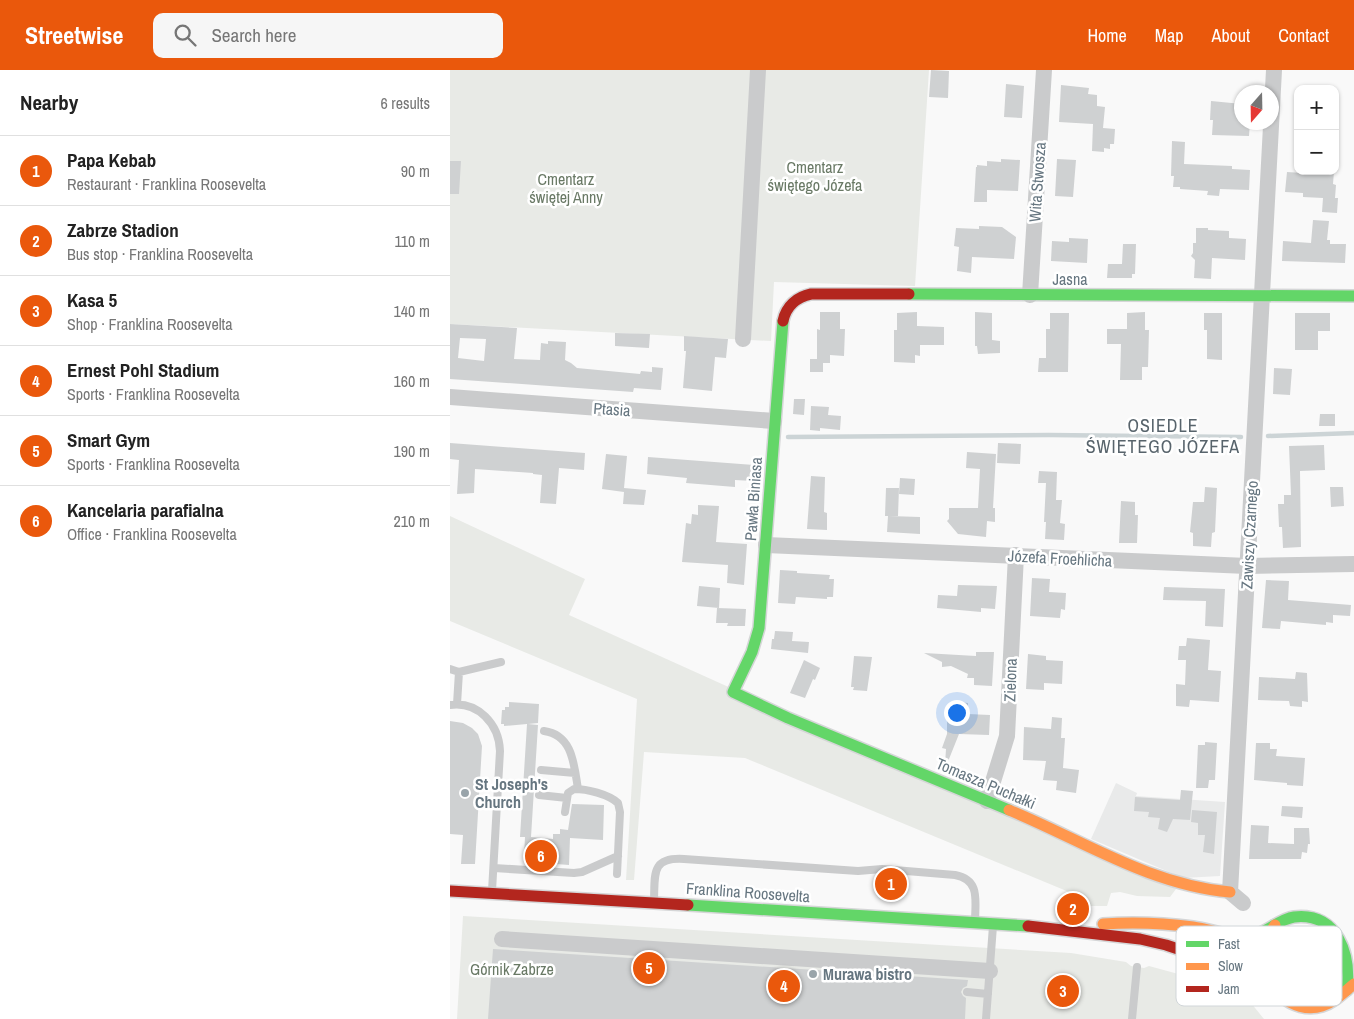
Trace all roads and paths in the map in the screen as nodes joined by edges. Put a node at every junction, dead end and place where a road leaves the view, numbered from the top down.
1 (758, 70) edge
2 (1044, 70) edge
3 (1274, 70) edge
4 (1030, 295) junction
5 (1262, 295) junction
6 (1354, 296) edge
7 (790, 304) joint
8 (743, 339) dead end
9 (450, 397) edge
10 (774, 420) junction
11 (766, 545) junction
12 (1016, 555) junction
13 (1354, 564) edge
14 (1247, 566) junction
15 (501, 662) dead end
16 (450, 669) edge
17 (459, 672) junction
18 (733, 692) joint
19 (453, 704) edge
20 (544, 731) dead end
21 (540, 770) dead end
22 (575, 773) junction
23 (578, 789) junction
24 (539, 795) dead end
25 (567, 798) junction
26 (987, 801) junction
27 (565, 812) dead end
28 (618, 856) junction
29 (494, 868) junction
30 (617, 874) dead end
31 (450, 891) edge
32 (1230, 892) junction
33 (492, 893) junction
34 (654, 902) junction
35 (1243, 903) dead end
36 (975, 923) junction
37 (993, 924) junction
38 (1275, 925) edge
39 (1186, 926) edge
40 (1327, 926) edge
41 (1043, 927) junction
42 (1342, 933) edge
43 (1352, 937) dead end
44 (502, 939) dead end
45 (1342, 940) edge
46 (1176, 947) edge
47 (1137, 967) dead end
48 (990, 971) junction
49 (1346, 991) edge
50 (967, 992) dead end
51 (988, 994) junction
52 (1288, 1006) edge
53 (1302, 1006) edge
54 (1322, 1006) edge
55 (1333, 1006) edge
56 (1296, 1018) edge
57 (1327, 1018) edge
58 (986, 1019) edge
59 (1132, 1019) edge

1 - 8 street
2 - 4 street, Wita Stwosza
3 - 5 street, Zawiszy Czarnego
4 - 5 street, Jasna
4 - 7 street, Jasna
5 - 6 street, Jasna
5 - 14 street, Zawiszy Czarnego
7 - 10 street, Pawła Biniasa
9 - 10 street, Ptasia
10 - 11 street, Pawła Biniasa
11 - 12 street, Józefa Froehlicha
11 - 18 street, Pawła Biniasa
12 - 14 street, Józefa Froehlicha
12 - 26 street, Zielona
13 - 14 street, Józefa Froehlicha
14 - 32 street, Zawiszy Czarnego
15 - 17 lane
16 - 17 lane
17 - 19 lane
18 - 26 street, Tomasza Puchałki
19 - 29 lane
20 - 22 lane
21 - 22 lane
22 - 23 lane
23 - 25 lane
23 - 28 lane
24 - 25 lane
25 - 27 lane
26 - 32 street, Tomasza Puchałki
28 - 29 lane
28 - 30 lane
29 - 33 lane
31 - 33 street, Franklina Roosevelta
32 - 35 street
33 - 34 street, Franklina Roosevelta
34 - 36 street, Franklina Roosevelta
34 - 36 lane
36 - 37 street, Franklina Roosevelta
37 - 41 street, Franklina Roosevelta
37 - 48 lane
38 - 40 street
39 - 41 street, Franklina Roosevelta
41 - 46 street, Franklina Roosevelta
42 - 43 street
44 - 48 street
45 - 49 street
47 - 59 lane
48 - 51 lane
50 - 51 lane
51 - 58 lane
52 - 56 street
53 - 54 street
55 - 57 street

